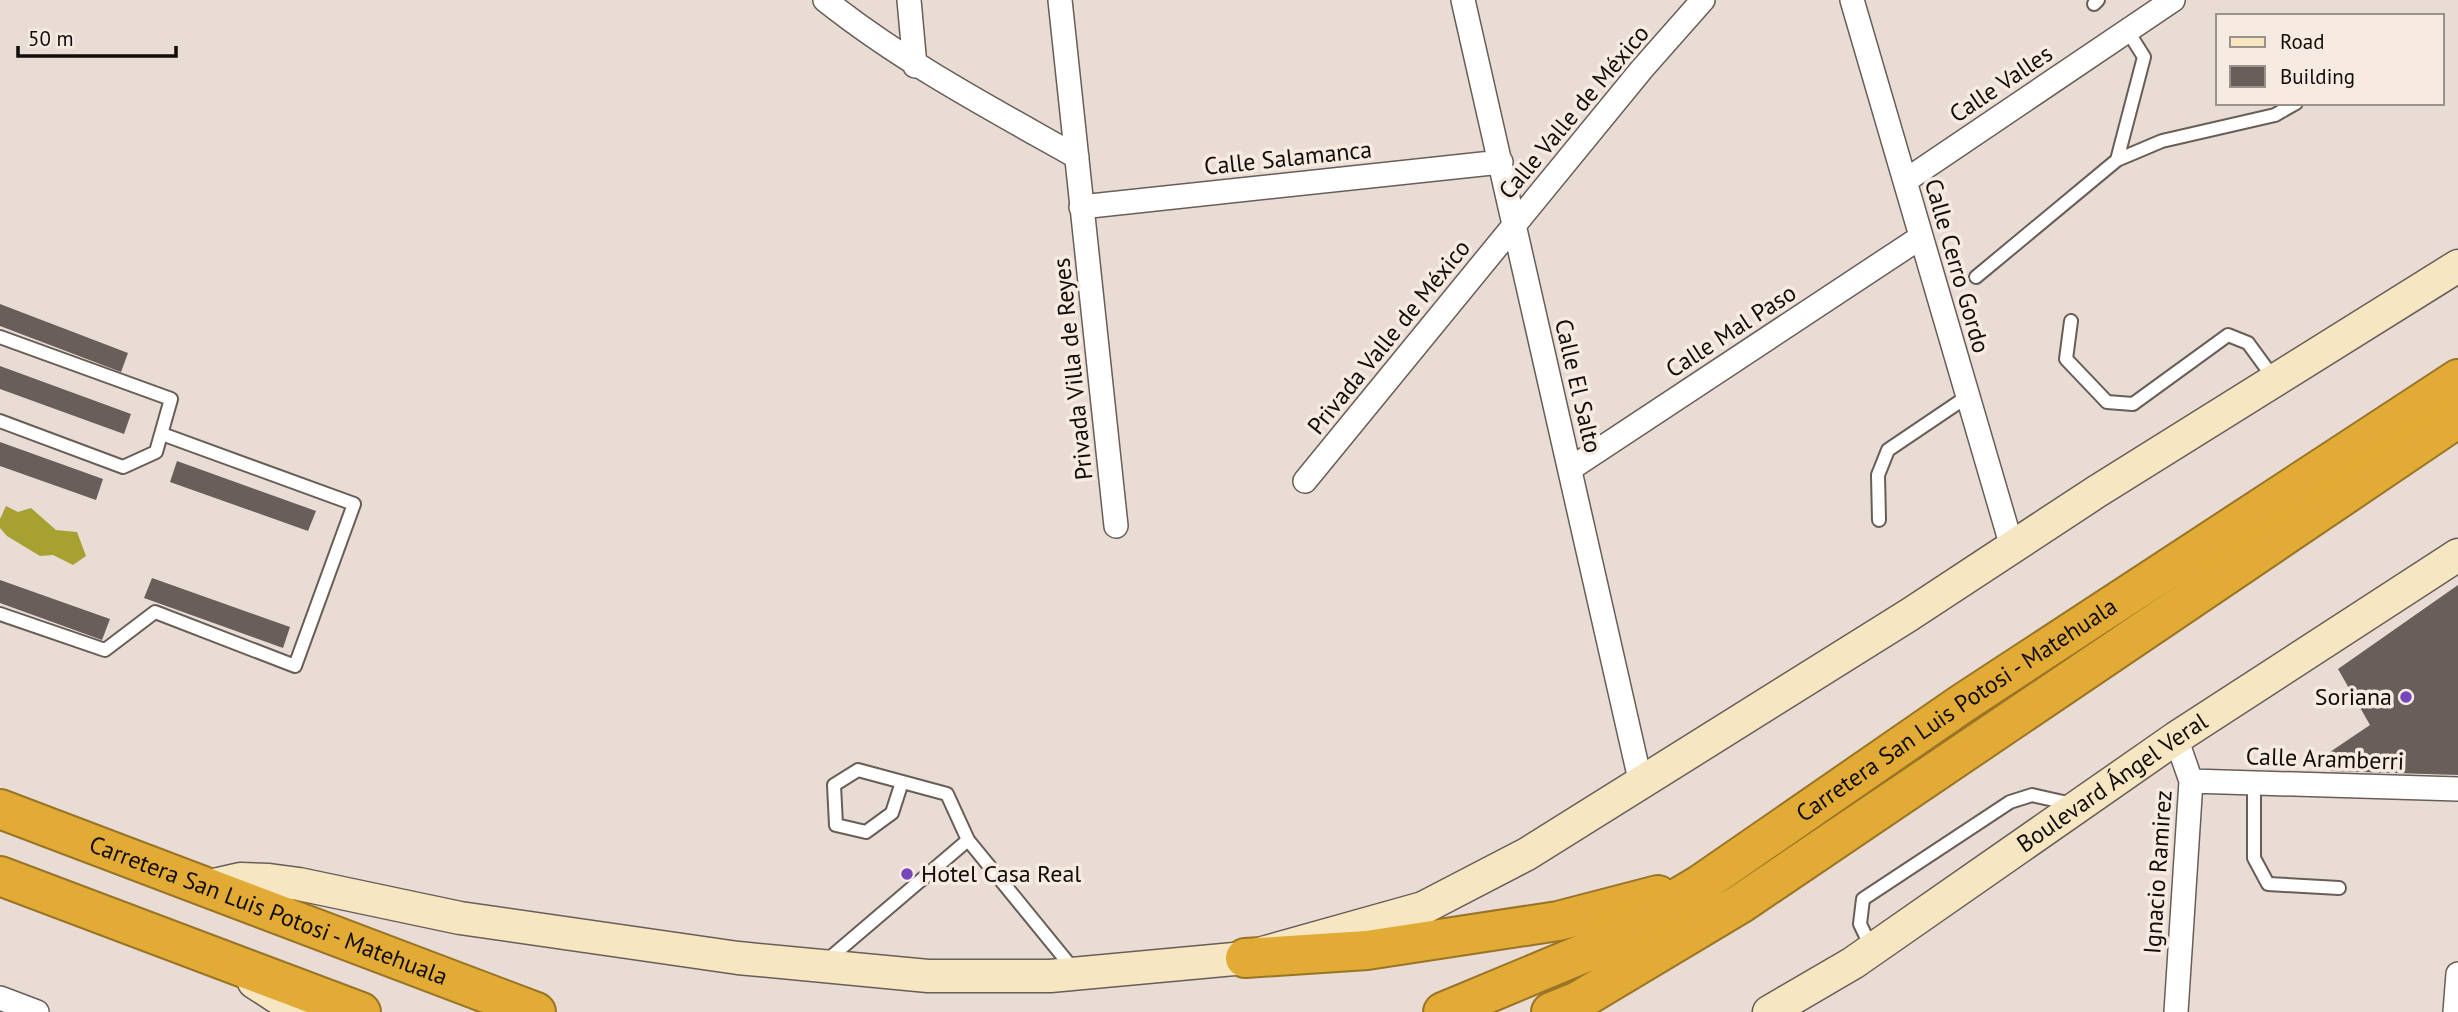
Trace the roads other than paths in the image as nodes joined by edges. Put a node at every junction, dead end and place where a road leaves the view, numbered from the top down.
1 (825, 0) edge
2 (909, 0) edge
3 (1060, 0) edge
4 (1463, 0) edge
5 (1703, 0) edge
6 (1852, 0) edge
7 (2173, 0) edge
8 (2127, 30) junction
9 (915, 66) junction
10 (2292, 105) edge
11 (1077, 157) junction
12 (2117, 160) junction
13 (1501, 162) junction
14 (1905, 181) junction
15 (1081, 207) junction
16 (1514, 226) junction
17 (1921, 237) junction
18 (2458, 266) edge
19 (1976, 277) dead end
20 (2071, 321) dead end
21 (0, 337) edge
22 (2458, 379) edge
23 (2275, 380) junction
24 (1968, 397) junction
25 (2458, 418) edge
26 (0, 421) edge
27 (162, 435) junction
28 (1570, 469) junction
29 (1305, 481) dead end
30 (1878, 520) dead end
31 (1116, 526) dead end
32 (2012, 547) junction
33 (2458, 555) edge
34 (0, 614) edge
35 (2176, 738) junction
36 (2191, 781) junction
37 (902, 782) junction
38 (2254, 783) junction
39 (1641, 784) junction
40 (2458, 789) edge
41 (2079, 805) junction
42 (0, 809) edge
43 (968, 840) junction
44 (0, 876) edge
45 (1701, 884) junction
46 (205, 887) junction
47 (2339, 888) dead end
48 (1872, 949) junction
49 (212, 954) junction
50 (1245, 958) junction
51 (820, 966) junction
52 (1076, 973) junction
53 (2458, 974) edge
54 (0, 998) edge
55 (1563, 1008) edge
56 (37, 1012) edge
57 (300, 1012) edge
58 (361, 1012) edge
59 (536, 1012) edge
60 (1443, 1012) edge
61 (1769, 1012) edge
62 (2175, 1012) edge
63 (2455, 1012) edge

1 - 9 street
2 - 9 street
3 - 11 street, Privada Villa de Reyes
4 - 13 street, Calle El Salto
5 - 16 street, Calle Valle de México
6 - 14 street, Calle Cerro Gordo
7 - 8 street, Calle Valles
8 - 12 lane
8 - 14 street, Calle Valles
9 - 11 street
10 - 12 lane
11 - 15 street, Privada Villa de Reyes
12 - 19 lane
13 - 15 street, Calle Salamanca
13 - 16 street, Calle El Salto
14 - 17 street, Calle Cerro Gordo
15 - 31 street, Privada Villa de Reyes
16 - 28 street, Calle El Salto
16 - 29 street, Privada Valle de México
17 - 24 street, Calle Cerro Gordo
17 - 28 street, Calle Mal Paso
18 - 23 street
20 - 23 lane
21 - 27 lane
22 - 45 highway, Carretera San Luis Potosi - Matehuala
23 - 32 street
24 - 30 lane
24 - 32 street, Calle Cerro Gordo
25 - 55 highway, Carretera San Luis Potosi - Matehuala
26 - 27 lane
27 - 34 lane
28 - 39 street, Calle El Salto
32 - 39 street
33 - 35 street, Boulevard Ángel Veral
35 - 36 street, Ignacio Ramirez
35 - 41 street, Boulevard Ángel Veral
36 - 38 street, Calle Aramberri
36 - 62 street, Ignacio Ramirez
37 - 37 lane
37 - 43 lane
38 - 40 street, Calle Aramberri
38 - 47 lane
39 - 50 street
41 - 48 street, Boulevard Ángel Veral
41 - 48 lane
42 - 46 highway, Carretera San Luis Potosi - Matehuala
43 - 51 lane
43 - 52 lane
44 - 49 highway
45 - 50 highway
45 - 60 highway, Carretera San Luis Potosi - Matehuala
46 - 51 street
46 - 59 highway, Carretera San Luis Potosi - Matehuala
48 - 61 street, Boulevard Ángel Veral
49 - 57 street
49 - 58 highway
50 - 52 street
51 - 52 street
53 - 63 street
54 - 56 street

